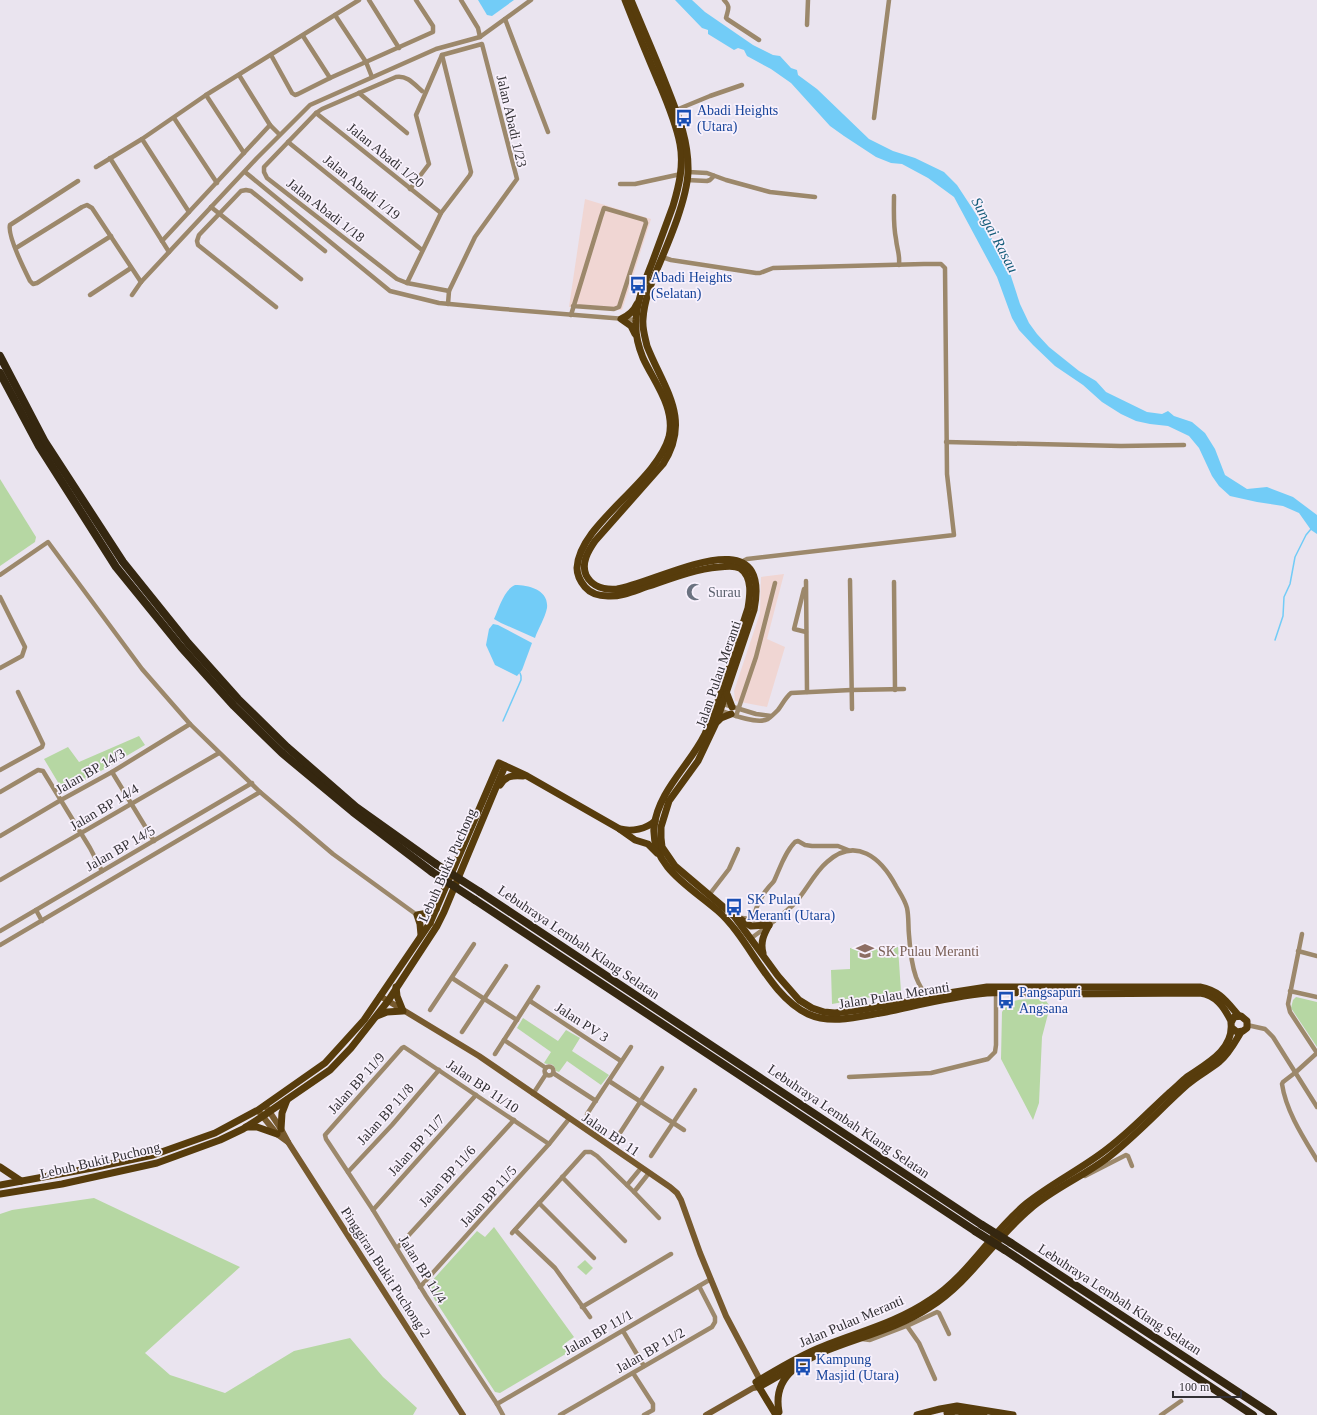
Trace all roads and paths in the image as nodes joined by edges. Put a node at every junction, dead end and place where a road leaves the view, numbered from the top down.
1 (359, 0) edge
2 (370, 0) edge
3 (416, 0) edge
4 (461, 0) edge
5 (531, 0) edge
6 (625, 0) edge
7 (632, 0) edge
8 (724, 0) edge
9 (808, 0) edge
10 (889, 0) edge
11 (335, 15) junction
12 (505, 19) junction
13 (808, 25) dead end
14 (303, 36) junction
15 (480, 37) junction
16 (759, 40) dead end
17 (400, 48) junction
18 (271, 55) junction
19 (442, 55) junction
20 (366, 62) junction
21 (239, 75) junction
22 (372, 77) junction
23 (330, 78) junction
24 (742, 85) dead end
25 (422, 91) dead end
26 (359, 93) junction
27 (206, 96) junction
28 (676, 110) junction
29 (316, 113) junction
30 (174, 118) junction
31 (874, 118) dead end
32 (270, 125) junction
33 (548, 132) dead end
34 (406, 133) dead end
35 (279, 134) junction
36 (142, 139) junction
37 (288, 142) junction
38 (244, 153) junction
39 (110, 158) junction
40 (96, 167) dead end
41 (245, 172) junction
42 (684, 173) junction
43 (714, 176) junction
44 (687, 180) junction
45 (78, 181) dead end
46 (217, 183) junction
47 (620, 184) dead end
48 (410, 189) junction
49 (894, 196) dead end
50 (815, 197) dead end
51 (211, 207) junction
52 (189, 212) junction
53 (441, 213) junction
54 (220, 215) junction
55 (111, 236) junction
56 (162, 241) junction
57 (16, 248) junction
58 (422, 250) junction
59 (325, 251) dead end
60 (169, 252) junction
61 (662, 257) junction
62 (899, 265) junction
63 (131, 268) junction
64 (301, 279) dead end
65 (141, 282) junction
66 (407, 283) junction
67 (449, 291) junction
68 (90, 295) dead end
69 (132, 295) dead end
70 (639, 300) junction
71 (448, 304) junction
72 (573, 306) junction
73 (276, 307) dead end
74 (570, 315) junction
75 (621, 319) junction
76 (639, 320) junction
77 (637, 338) junction
78 (0, 356) edge
79 (0, 373) edge
80 (946, 442) junction
81 (1184, 446) dead end
82 (741, 562) junction
83 (0, 575) edge
84 (850, 580) dead end
85 (894, 582) dead end
86 (775, 583) dead end
87 (0, 598) edge
88 (806, 632) junction
89 (0, 668) edge
90 (851, 690) junction
91 (895, 690) junction
92 (904, 690) dead end
93 (18, 692) dead end
94 (727, 692) junction
95 (807, 692) junction
96 (719, 706) junction
97 (852, 709) dead end
98 (734, 711) junction
99 (771, 716) junction
100 (716, 723) junction
101 (190, 724) junction
102 (219, 753) junction
103 (502, 764) junction
104 (0, 770) edge
105 (112, 772) junction
106 (527, 776) junction
107 (252, 783) junction
108 (495, 791) junction
109 (0, 792) edge
110 (260, 792) junction
111 (60, 800) junction
112 (132, 802) junction
113 (655, 821) junction
114 (618, 828) junction
115 (81, 833) junction
116 (0, 836) edge
117 (154, 841) junction
118 (738, 850) dead end
119 (848, 850) junction
120 (659, 854) junction
121 (102, 871) junction
122 (0, 880) edge
123 (709, 894) junction
124 (436, 909) junction
125 (36, 910) junction
126 (417, 915) junction
127 (736, 917) junction
128 (754, 920) junction
129 (42, 921) junction
130 (430, 922) junction
131 (771, 923) junction
132 (436, 926) junction
133 (0, 931) edge
134 (1302, 934) dead end
135 (422, 936) junction
136 (748, 940) junction
137 (474, 944) dead end
138 (0, 945) edge
139 (1298, 951) junction
140 (764, 956) junction
141 (1317, 956) edge
142 (506, 966) dead end
143 (452, 978) junction
144 (396, 987) junction
145 (538, 987) dead end
146 (1290, 991) junction
147 (996, 993) junction
148 (942, 994) junction
149 (380, 996) junction
150 (1317, 997) edge
151 (484, 999) junction
152 (388, 1001) junction
153 (530, 1001) junction
154 (430, 1010) dead end
155 (403, 1011) junction
156 (1239, 1016) junction
157 (376, 1017) junction
158 (517, 1020) junction
159 (1232, 1024) junction
160 (1247, 1025) junction
161 (462, 1032) dead end
162 (1241, 1032) junction
163 (504, 1040) junction
164 (631, 1047) dead end
165 (404, 1048) joint
166 (1317, 1053) edge
167 (495, 1054) dead end
168 (621, 1061) junction
169 (546, 1068) junction
170 (662, 1068) dead end
171 (439, 1070) junction
172 (1296, 1072) junction
173 (553, 1073) junction
174 (546, 1074) junction
175 (849, 1077) dead end
176 (609, 1080) junction
177 (695, 1090) dead end
178 (533, 1094) junction
179 (476, 1095) junction
180 (287, 1100) junction
181 (596, 1101) junction
182 (641, 1102) junction
183 (1317, 1107) edge
184 (267, 1108) junction
185 (260, 1113) junction
186 (587, 1114) dead end
187 (569, 1119) junction
188 (514, 1120) junction
189 (673, 1123) junction
190 (246, 1127) junction
191 (684, 1130) dead end
192 (279, 1132) junction
193 (325, 1135) joint
194 (618, 1136) dead end
195 (550, 1144) junction
196 (651, 1156) dead end
197 (1317, 1160) edge
198 (1132, 1166) dead end
199 (0, 1167) edge
200 (641, 1168) junction
201 (348, 1172) junction
202 (649, 1173) junction
203 (562, 1177) junction
204 (1077, 1177) junction
205 (21, 1181) junction
206 (0, 1184) edge
207 (627, 1185) junction
208 (634, 1192) junction
209 (1, 1194) edge
210 (539, 1203) junction
211 (373, 1210) junction
212 (659, 1218) dead end
213 (625, 1241) dead end
214 (397, 1248) junction
215 (671, 1254) dead end
216 (594, 1258) dead end
217 (711, 1279) junction
218 (699, 1286) junction
219 (420, 1287) junction
220 (582, 1307) junction
221 (590, 1317) dead end
222 (907, 1326) junction
223 (623, 1331) junction
224 (949, 1334) dead end
225 (862, 1339) junction
226 (799, 1364) junction
227 (644, 1366) junction
228 (633, 1373) junction
229 (935, 1379) dead end
230 (758, 1384) junction
231 (1181, 1401) dead end
232 (497, 1404) junction
233 (779, 1414) edge
234 (463, 1415) edge
235 (503, 1415) edge
236 (560, 1415) edge
237 (644, 1415) edge
238 (706, 1415) edge
239 (916, 1415) edge
240 (935, 1415) edge
241 (984, 1415) edge
242 (1013, 1415) edge
243 (1161, 1415) edge
244 (1253, 1415) edge
245 (1273, 1415) edge

1 - 11 street
2 - 17 street
3 - 17 street
4 - 15 street
5 - 12 street
6 - 42 main road, Jalan Pulau Meranti
7 - 28 main road, Jalan Pulau Meranti
8 - 16 street
9 - 13 street
10 - 31 street
11 - 14 street
11 - 20 street
12 - 15 street
12 - 33 street
14 - 18 street
14 - 23 street
15 - 22 street
17 - 20 street
18 - 21 street
18 - 23 street
19 - 48 street
19 - 53 street
19 - 67 street, Jalan Abadi 1/23
20 - 22 street
20 - 23 street
21 - 27 street
21 - 32 street
22 - 35 street
24 - 28 street
25 - 26 street
26 - 29 street
26 - 34 street
27 - 30 street
27 - 38 street
28 - 42 main road, Jalan Pulau Meranti
29 - 37 street, Jalan Abadi 1/18
29 - 48 street, Jalan Abadi 1/20
30 - 36 street
30 - 46 street
32 - 35 street
32 - 38 street
35 - 41 street
36 - 39 street
36 - 52 street
37 - 58 street, Jalan Abadi 1/19
37 - 66 street, Jalan Abadi 1/18
38 - 46 street
39 - 40 street
39 - 56 street
41 - 51 street
41 - 71 street
42 - 43 street
42 - 44 main road, Jalan Pulau Meranti
42 - 47 street
42 - 70 main road, Jalan Pulau Meranti
43 - 44 street
43 - 50 street
44 - 61 main road, Jalan Pulau Meranti
45 - 57 street
46 - 52 street
48 - 53 street, Jalan Abadi 1/20
49 - 62 street
51 - 54 street
51 - 60 street
52 - 56 street
53 - 58 street
54 - 59 street
54 - 64 street
54 - 73 street
55 - 57 street
55 - 57 street
55 - 63 street
56 - 60 street
58 - 66 street
60 - 65 street
61 - 62 street
61 - 76 main road, Jalan Pulau Meranti
62 - 80 street
63 - 65 street
63 - 68 street
65 - 69 street
66 - 67 street, Jalan Abadi 1/18
67 - 71 street, Jalan Abadi 1/23
70 - 75 main road
70 - 76 main road, Jalan Pulau Meranti
71 - 74 street
72 - 72 street
72 - 74 street
74 - 75 street
75 - 76 street
75 - 77 main road
76 - 77 main road, Jalan Pulau Meranti
76 - 82 main road, Jalan Pulau Meranti
77 - 96 main road, Jalan Pulau Meranti
78 - 245 highway, Lebuhraya Lembah Klang Selatan, bridge
79 - 244 highway, Lebuhraya Lembah Klang Selatan, bridge
80 - 81 street
80 - 82 street
82 - 94 main road, Jalan Pulau Meranti
83 - 101 street
84 - 90 street
85 - 91 street
86 - 98 street
87 - 89 street
88 - 88 street
88 - 95 street
90 - 91 street
90 - 95 street
90 - 97 street
91 - 92 street
93 - 104 street
94 - 96 main road, Jalan Pulau Meranti
94 - 98 main road
95 - 99 street
96 - 98 street
96 - 98 street
96 - 100 main road, Jalan Pulau Meranti
96 - 113 main road, Jalan Pulau Meranti
98 - 99 street
98 - 99 street
98 - 100 main road
100 - 123 main road, Jalan Pulau Meranti
101 - 102 street
101 - 105 street, Jalan BP 14/3
102 - 107 street
102 - 112 street, Jalan BP 14/4
103 - 106 main road
103 - 108 main road, Lebuh Bukit Puchong
103 - 124 main road, Lebuh Bukit Puchong
105 - 111 street, Jalan BP 14/3
105 - 112 street
106 - 108 main road
106 - 114 main road
107 - 110 street
107 - 117 street, Jalan BP 14/5
108 - 132 main road, Lebuh Bukit Puchong
109 - 111 street
110 - 126 street
110 - 129 street
111 - 115 street
111 - 116 street, Jalan BP 14/3
112 - 115 street, Jalan BP 14/4
112 - 117 street
113 - 114 main road
113 - 120 main road, Jalan Pulau Meranti
114 - 120 main road
115 - 121 street
115 - 122 street, Jalan BP 14/4
117 - 121 street, Jalan BP 14/5
118 - 123 street
119 - 128 street
119 - 131 street
119 - 148 street
120 - 136 main road, Jalan Pulau Meranti
121 - 125 street, Jalan BP 14/5
123 - 127 main road, Jalan Pulau Meranti
124 - 126 main road
124 - 130 main road, Lebuh Bukit Puchong
125 - 129 street
125 - 133 street, Jalan BP 14/5
126 - 130 street
126 - 135 main road
127 - 128 street
127 - 131 main road
127 - 136 main road, Jalan Pulau Meranti
128 - 131 street
129 - 138 street
130 - 132 street
130 - 135 main road, Lebuh Bukit Puchong
131 - 136 street
131 - 140 main road
132 - 144 main road, Lebuh Bukit Puchong
134 - 139 street
135 - 149 main road, Lebuh Bukit Puchong
136 - 140 main road, Jalan Pulau Meranti
136 - 147 main road, Jalan Pulau Meranti
137 - 143 street
139 - 141 street
139 - 146 street
140 - 148 main road, Jalan Pulau Meranti
142 - 151 street
143 - 151 street
143 - 154 street
144 - 152 main road, Lebuh Bukit Puchong
144 - 155 main road
145 - 153 street
146 - 150 street
146 - 166 street
147 - 159 main road, Jalan Pulau Meranti
147 - 175 street
148 - 156 main road, Jalan Pulau Meranti
149 - 152 street, Jalan BP 11
149 - 184 main road, Lebuh Bukit Puchong
151 - 158 street
151 - 161 street
152 - 155 street, Jalan BP 11
152 - 157 main road, Lebuh Bukit Puchong
153 - 158 street
153 - 168 street, Jalan PV 3
155 - 157 main road
155 - 178 street, Jalan BP 11
156 - 159 main road
156 - 160 main road
157 - 180 main road, Lebuh Bukit Puchong
158 - 163 street
159 - 162 main road
159 - 230 main road, Jalan Pulau Meranti
160 - 162 main road
160 - 172 street
162 - 204 main road, Jalan Pulau Meranti
163 - 167 street
163 - 169 street
164 - 168 street
165 - 171 street, Jalan BP 11/10
165 - 193 street, Jalan BP 11/9
166 - 172 street
168 - 176 street
169 - 173 street
169 - 174 street
170 - 182 street
171 - 179 street, Jalan BP 11/10
171 - 201 street, Jalan BP 11/8
172 - 183 street
172 - 197 street
173 - 174 street
173 - 181 street
174 - 178 street
176 - 181 street
176 - 182 street
177 - 189 street
178 - 187 street, Jalan BP 11
179 - 188 street, Jalan BP 11/10
179 - 211 street, Jalan BP 11/7
180 - 184 main road, Lebuh Bukit Puchong
180 - 192 main road
181 - 186 street
182 - 189 street
182 - 194 street
184 - 185 main road, Lebuh Bukit Puchong
184 - 192 street, Pinggiran Bukit Puchong 2
185 - 190 main road, Lebuh Bukit Puchong
185 - 192 street, Pinggiran Bukit Puchong 2
185 - 205 main road, Lebuh Bukit Puchong
187 - 195 street, Jalan BP 11/5
187 - 200 street, Jalan BP 11
188 - 195 street, Jalan BP 11/10
188 - 214 street, Jalan BP 11/6
189 - 191 street
189 - 196 street
190 - 192 main road
190 - 209 main road, Lebuh Bukit Puchong
192 - 234 street, Pinggiran Bukit Puchong 2
193 - 201 street, Jalan BP 11/4
195 - 219 street, Jalan BP 11/5
198 - 204 street
199 - 205 main road
200 - 202 street, Jalan BP 11
200 - 207 street
201 - 211 street, Jalan BP 11/4
202 - 208 street
202 - 217 street, Jalan BP 11
203 - 207 street
203 - 210 street
203 - 213 street
204 - 225 main road, Jalan Pulau Meranti
205 - 206 main road, Lebuh Bukit Puchong
206 - 209 street
207 - 208 street
208 - 212 street
210 - 216 street
210 - 220 street
211 - 214 street, Jalan BP 11/4
214 - 219 street, Jalan BP 11/4
215 - 220 street
217 - 218 street, Jalan BP 11/1
217 - 230 street, Jalan BP 11
218 - 223 street, Jalan BP 11/1
218 - 227 street, Jalan BP 11/2
219 - 232 street, Jalan BP 11/4
220 - 221 street
222 - 224 street
222 - 225 street
222 - 229 street
223 - 227 street
223 - 232 street, Jalan BP 11/1
225 - 226 main road, Jalan Pulau Meranti
226 - 230 main road, Jalan Pulau Meranti
226 - 233 main road
227 - 228 street, Jalan BP 11/2
228 - 236 street, Jalan BP 11/2
228 - 237 street
230 - 233 main road
230 - 238 street
231 - 243 street
232 - 235 street, Jalan BP 11/4
239 - 242 main road
240 - 241 main road

